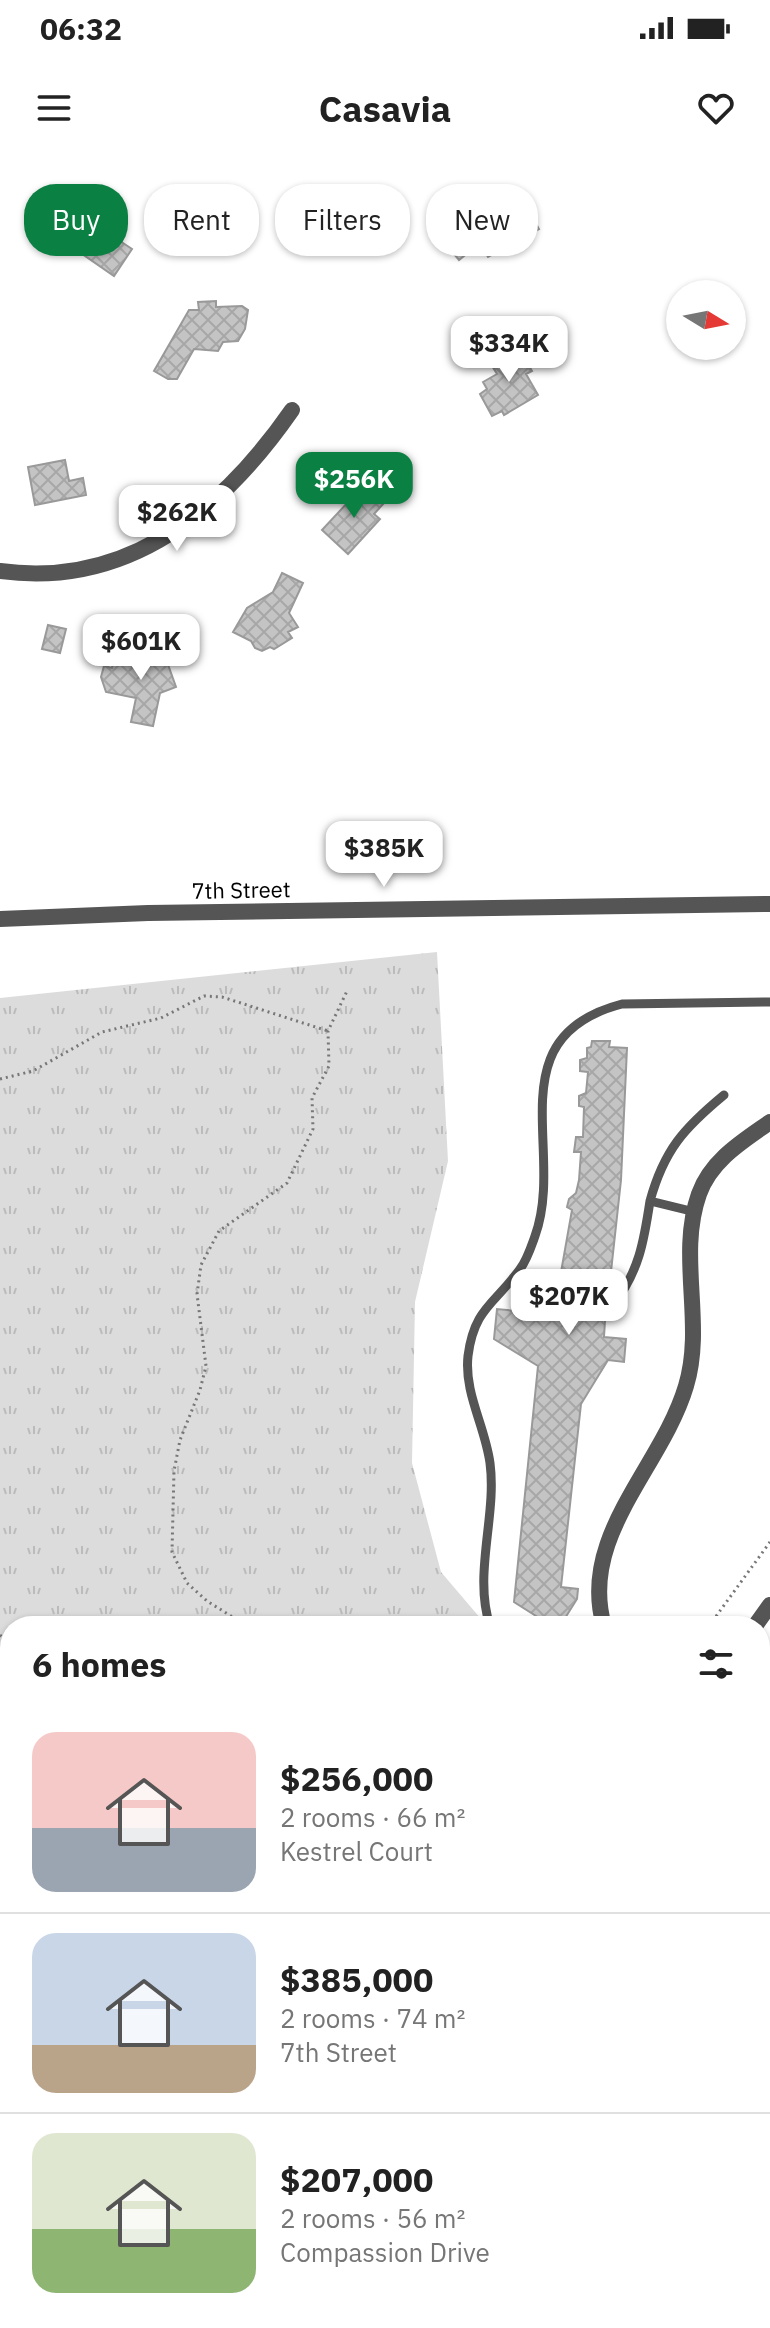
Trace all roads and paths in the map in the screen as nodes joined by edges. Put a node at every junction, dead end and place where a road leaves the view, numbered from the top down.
1 (292, 410) dead end
2 (0, 571) edge
3 (770, 904) edge
4 (0, 919) edge
5 (347, 991) dead end
6 (770, 1002) edge
7 (328, 1031) junction
8 (0, 1079) edge
9 (724, 1095) dead end
10 (770, 1122) edge
11 (650, 1201) junction
12 (695, 1212) junction
13 (613, 1305) dead end
14 (770, 1542) edge
15 (231, 1616) edge
16 (489, 1616) edge
17 (601, 1616) edge
18 (716, 1616) edge

1 - 2 street
3 - 4 street, 7th Street
5 - 7 path
6 - 16 lane
7 - 8 path
7 - 15 path
9 - 11 lane
10 - 12 street
11 - 12 lane
11 - 13 lane
12 - 17 street
14 - 18 path

